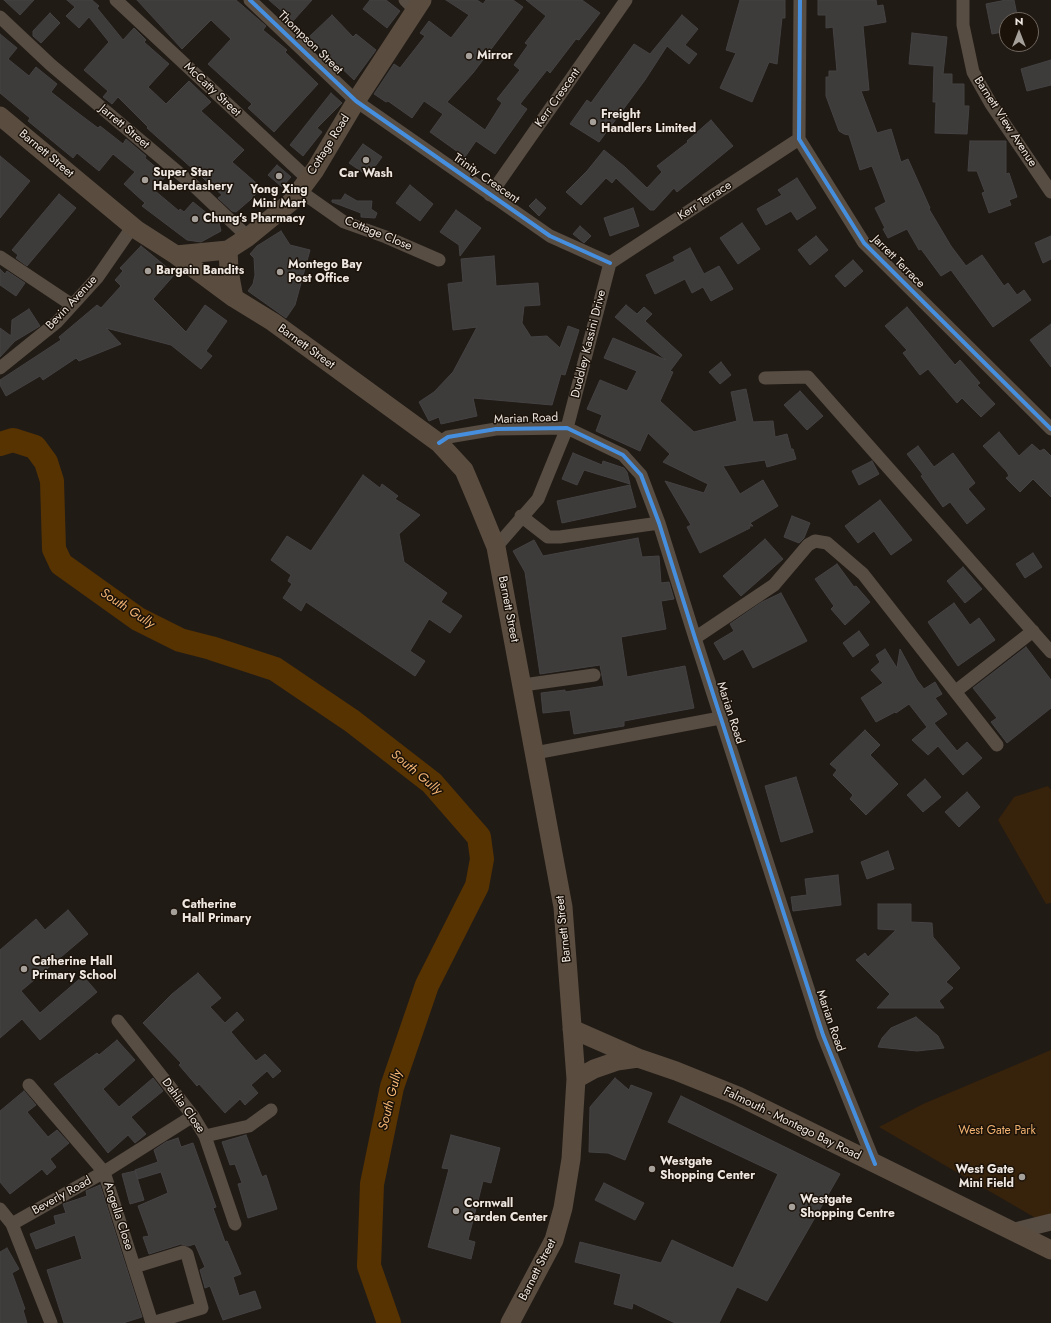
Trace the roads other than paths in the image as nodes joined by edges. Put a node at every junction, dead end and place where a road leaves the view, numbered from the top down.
1 (116, 0) edge
2 (250, 0) edge
3 (626, 0) edge
4 (800, 0) edge
5 (962, 0) edge
6 (414, 3) edge
7 (0, 17) edge
8 (356, 101) junction
9 (0, 116) edge
10 (799, 139) junction
11 (304, 185) junction
12 (1051, 192) edge
13 (490, 195) junction
14 (133, 226) junction
15 (248, 237) junction
16 (228, 250) junction
17 (176, 255) junction
18 (0, 257) edge
19 (439, 260) dead end
20 (610, 263) junction
21 (234, 298) junction
22 (72, 305) junction
23 (0, 368) edge
24 (765, 378) dead end
25 (567, 428) junction
26 (1051, 430) edge
27 (439, 443) junction
28 (522, 516) junction
29 (659, 523) junction
30 (496, 547) junction
31 (1032, 630) junction
32 (695, 638) junction
33 (1051, 652) edge
34 (594, 675) dead end
35 (523, 685) junction
36 (956, 691) junction
37 (720, 718) junction
38 (997, 745) dead end
39 (535, 752) junction
40 (118, 1021) dead end
41 (572, 1029) junction
42 (638, 1058) junction
43 (576, 1079) junction
44 (29, 1085) dead end
45 (271, 1110) dead end
46 (192, 1116) junction
47 (205, 1136) junction
48 (875, 1164) junction
49 (104, 1172) junction
50 (0, 1209) edge
51 (1051, 1222) edge
52 (12, 1224) junction
53 (235, 1224) dead end
54 (1015, 1231) junction
55 (1051, 1250) edge
56 (134, 1267) junction
57 (51, 1323) edge
58 (152, 1323) edge
59 (510, 1323) edge

1 - 11 street, McCatty Street
2 - 8 street, Thompson Street
3 - 13 street, Kerr Crescent
4 - 10 street
5 - 12 street, Barnett View Avenue
6 - 8 main road, Cottage Road
7 - 15 street, Jarrett Street
8 - 11 main road, Cottage Road
8 - 13 street, Trinity Crescent
9 - 14 main road, Barnett Street
10 - 20 street, Kerr Terrace
10 - 26 street, Jarrett Terrace
11 - 15 main road, Cottage Road
11 - 19 street, Cottage Close
13 - 20 street, Trinity Crescent
14 - 17 main road, Barnett Street
14 - 22 street, Bevin Avenue
15 - 16 main road, Cottage Road
16 - 17 main road, Cottage Road
16 - 21 main road
17 - 21 main road, Barnett Street
18 - 22 street
20 - 25 street, Duddley Kassini Drive
21 - 27 main road, Barnett Street
22 - 23 street, Bevin Avenue
24 - 31 street
25 - 27 street, Marian Road
25 - 28 street, Duddley Kassini Drive
25 - 29 street, Marian Road
27 - 30 main road, Barnett Street
28 - 29 street
28 - 30 street, Duddley Kassini Drive
29 - 32 street, Marian Road
30 - 35 main road, Barnett Street
31 - 33 street
31 - 36 street
32 - 36 street
32 - 37 street, Marian Road
34 - 35 street
35 - 39 main road, Barnett Street
36 - 38 street
37 - 39 street
37 - 48 street, Marian Road
39 - 41 main road, Barnett Street
40 - 46 street, Dahlia Close
41 - 42 main road, Falmouth - Montego Bay Road
41 - 43 main road, Barnett Street
42 - 43 main road
42 - 48 main road, Falmouth - Montego Bay Road
43 - 59 main road, Barnett Street
44 - 49 street, Angella Close
45 - 47 street
46 - 47 street, Dahlia Close
46 - 49 street, Beverly Road
47 - 53 street, Dahlia Close
48 - 54 main road, Falmouth - Montego Bay Road
49 - 52 street, Beverly Road
49 - 56 street, Angella Close
50 - 52 street
51 - 54 street
52 - 57 street
54 - 55 main road, Falmouth - Montego Bay Road
56 - 58 street, Angella Close
56 - 58 street

